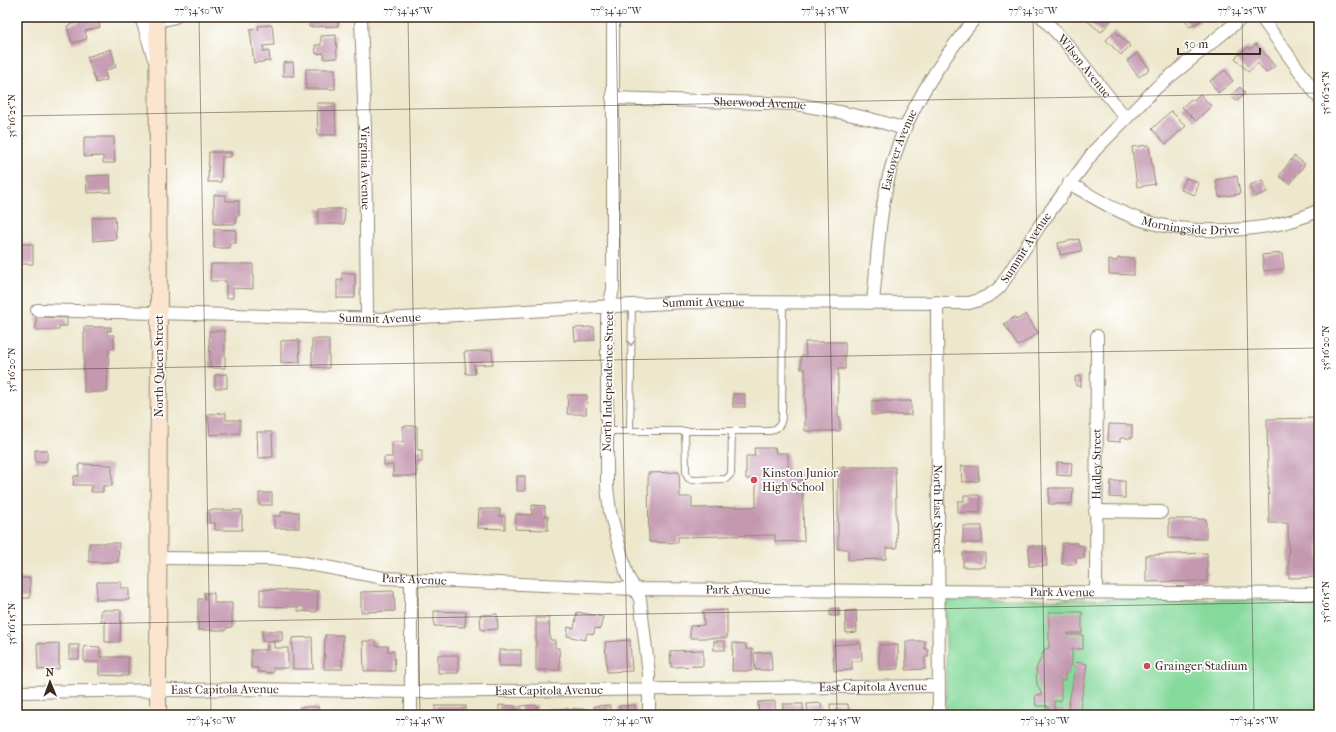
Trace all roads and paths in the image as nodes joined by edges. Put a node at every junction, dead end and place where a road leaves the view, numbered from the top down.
1 (141, 17) edge
2 (361, 17) edge
3 (612, 17) edge
4 (976, 17) edge
5 (1042, 17) edge
6 (1243, 17) edge
7 (1261, 17) edge
8 (166, 18) edge
9 (157, 66) junction
10 (612, 98) junction
11 (1319, 98) edge
12 (1125, 117) junction
13 (904, 129) junction
14 (1069, 183) junction
15 (1319, 210) edge
16 (783, 302) junction
17 (873, 302) junction
18 (937, 302) junction
19 (610, 304) junction
20 (632, 304) junction
21 (37, 310) dead end
22 (159, 312) junction
23 (367, 318) junction
24 (1097, 336) dead end
25 (607, 431) junction
26 (630, 431) junction
27 (685, 431) junction
28 (732, 431) junction
29 (1095, 511) junction
30 (1161, 512) dead end
31 (160, 558) junction
32 (411, 579) junction
33 (634, 589) junction
34 (938, 590) junction
35 (1096, 592) junction
36 (1319, 594) edge
37 (939, 686) junction
38 (649, 689) junction
39 (158, 690) junction
40 (17, 692) edge
41 (410, 692) junction
42 (158, 715) edge
43 (411, 715) edge
44 (649, 715) edge
45 (939, 715) edge

1 - 9 street
2 - 23 street, Virginia Avenue
3 - 10 street, North Independence Street
4 - 13 street, Eastover Avenue
5 - 12 street, Wilson Avenue
6 - 12 street, Summit Avenue
7 - 11 street
8 - 9 main road, North Queen Street
9 - 22 main road, North Queen Street
10 - 13 street, Sherwood Avenue
10 - 19 street, North Independence Street
12 - 14 street, Summit Avenue
13 - 17 street, Eastover Avenue
14 - 15 street, Morningside Drive
14 - 18 street, Summit Avenue
16 - 17 street, Summit Avenue
16 - 20 street, Summit Avenue
16 - 28 lane
17 - 18 street, Summit Avenue
18 - 34 street, North East Street
19 - 20 street, Summit Avenue
19 - 23 street, Summit Avenue
19 - 25 street, North Independence Street
20 -> 26 lane
21 - 22 street, Summit Avenue
22 - 23 street, Summit Avenue
22 - 31 main road, North Queen Street
24 - 29 street, Hadley Street
25 - 26 lane
25 - 33 street, North Independence Street
26 - 27 lane
27 - 28 lane
27 - 28 lane
29 - 30 street
29 - 35 street, Hadley Street
31 - 32 street, Park Avenue
31 - 39 main road, North Queen Street
32 - 33 street, Park Avenue
32 - 41 street
33 - 34 street, Park Avenue
33 - 38 street, North Independence Street
34 - 35 street, Park Avenue
34 - 37 street, North East Street
35 - 36 street, Park Avenue
37 - 38 street, East Capitola Avenue
37 - 45 street, North East Street
38 - 41 street, East Capitola Avenue
38 - 44 street, North Independence Street
39 - 40 street, East Capitola Avenue
39 - 41 street, East Capitola Avenue
39 - 42 main road, North Queen Street
41 - 43 street

